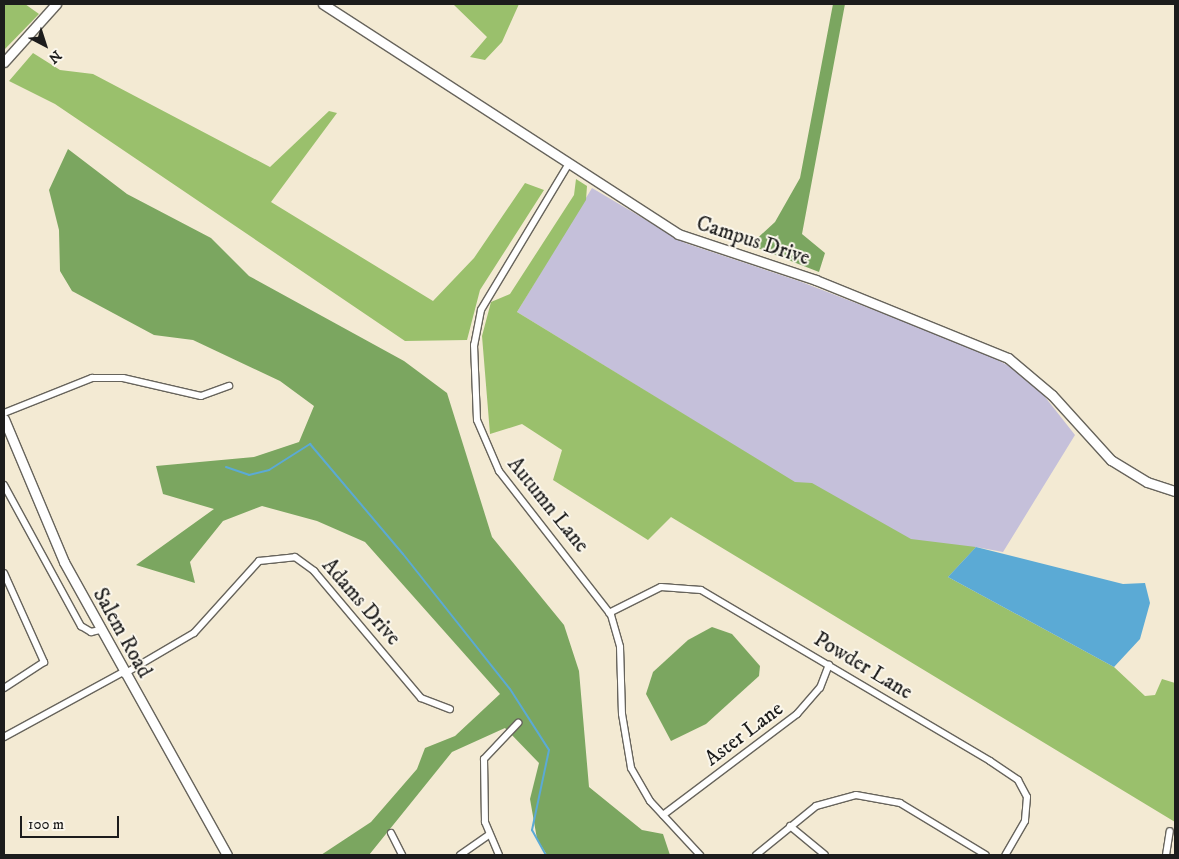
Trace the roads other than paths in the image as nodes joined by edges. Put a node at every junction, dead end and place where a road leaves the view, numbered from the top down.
1 (56, 4) edge
2 (323, 4) edge
3 (4, 62) edge
4 (568, 164) junction
5 (229, 386) dead end
6 (4, 413) edge
7 (4, 419) edge
8 (4, 486) edge
9 (1175, 491) edge
10 (4, 573) edge
11 (609, 612) junction
12 (100, 630) junction
13 (829, 665) junction
14 (123, 673) junction
15 (4, 688) edge
16 (450, 709) dead end
17 (518, 723) dead end
18 (4, 737) edge
19 (663, 815) junction
20 (790, 826) junction
21 (1170, 831) dead end
22 (391, 833) dead end
23 (489, 836) junction
24 (226, 855) edge
25 (402, 855) edge
26 (460, 855) edge
27 (499, 855) edge
28 (700, 855) edge
29 (756, 855) edge
30 (825, 855) edge
31 (986, 855) edge
32 (1005, 855) edge
33 (1166, 855) edge

1 - 3 street
2 - 4 street, Campus Drive
4 - 9 street, Campus Drive
4 - 11 street, Autumn Lane
5 - 6 street
7 - 12 street, Salem Road
8 - 12 street
10 - 15 street
11 - 13 street, Powder Lane
11 - 19 street, Autumn Lane
12 - 14 street, Salem Road
13 - 19 street, Aster Lane
13 - 32 street, Powder Lane
14 - 16 street, Adams Drive
14 - 18 street, Adams Drive
14 - 24 street, Salem Road
17 - 23 street
19 - 28 street, Autumn Lane
20 - 29 street
20 - 30 street
20 - 31 street
21 - 33 street
22 - 25 street
23 - 26 street
23 - 27 street

